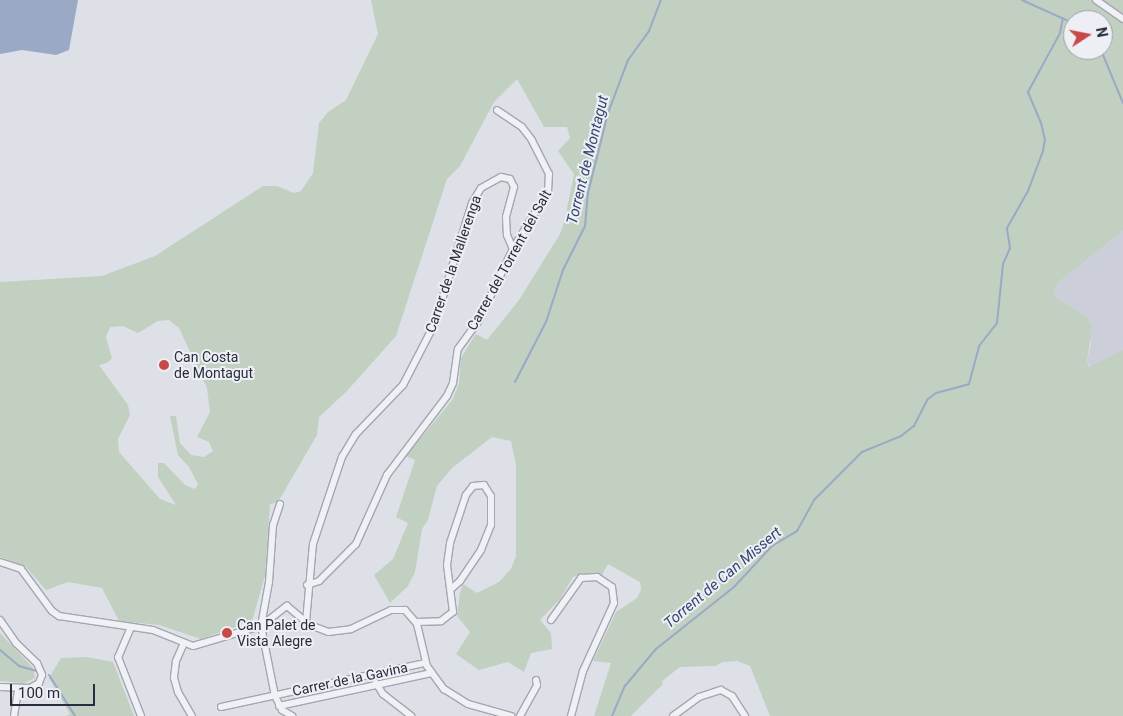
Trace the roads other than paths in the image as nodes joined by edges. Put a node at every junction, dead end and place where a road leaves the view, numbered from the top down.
1 (1096, 0) edge
2 (1123, 18) edge
3 (497, 110) dead end
4 (512, 249) junction
5 (280, 504) dead end
6 (0, 562) edge
7 (307, 585) junction
8 (450, 588) junction
9 (0, 620) edge
10 (551, 620) dead end
11 (306, 622) junction
12 (416, 622) junction
13 (261, 626) junction
14 (131, 627) junction
15 (184, 643) junction
16 (425, 663) junction
17 (430, 673) junction
18 (374, 675) junction
19 (536, 680) dead end
20 (376, 685) junction
21 (0, 687) edge
22 (18, 690) junction
23 (275, 695) junction
24 (280, 706) junction
25 (221, 707) dead end
26 (14, 716) edge
27 (141, 716) edge
28 (192, 716) edge
29 (292, 716) edge
30 (411, 716) edge
31 (512, 716) edge
32 (520, 716) edge
33 (571, 716) edge
34 (674, 716) edge
35 (745, 716) edge

1 - 2 street
3 - 4 street, Carrer del Torrent del Salt
4 - 7 street, Carrer del Torrent del Salt
4 - 7 street, Carrer de la Mallerenga
5 - 13 street
6 - 14 street
7 - 11 street, Carrer de la Mallerenga
8 - 8 street
8 - 12 street
9 - 22 street
10 - 33 street
11 - 12 street
11 - 13 street
12 - 16 street
13 - 15 street
13 - 23 street
14 - 15 street
14 - 27 street
15 - 28 street
16 - 17 street
16 - 18 street, Carrer de la Gavina
17 - 20 street, Carrer de la Gavina
17 - 31 street
18 - 20 street
18 - 23 street, Carrer de la Gavina
19 - 32 street
20 - 24 street, Carrer de la Gavina
20 - 30 street
21 - 22 street
22 - 26 street
23 - 24 street
23 - 25 street, Carrer de la Gavina
24 - 29 street
34 - 35 street

